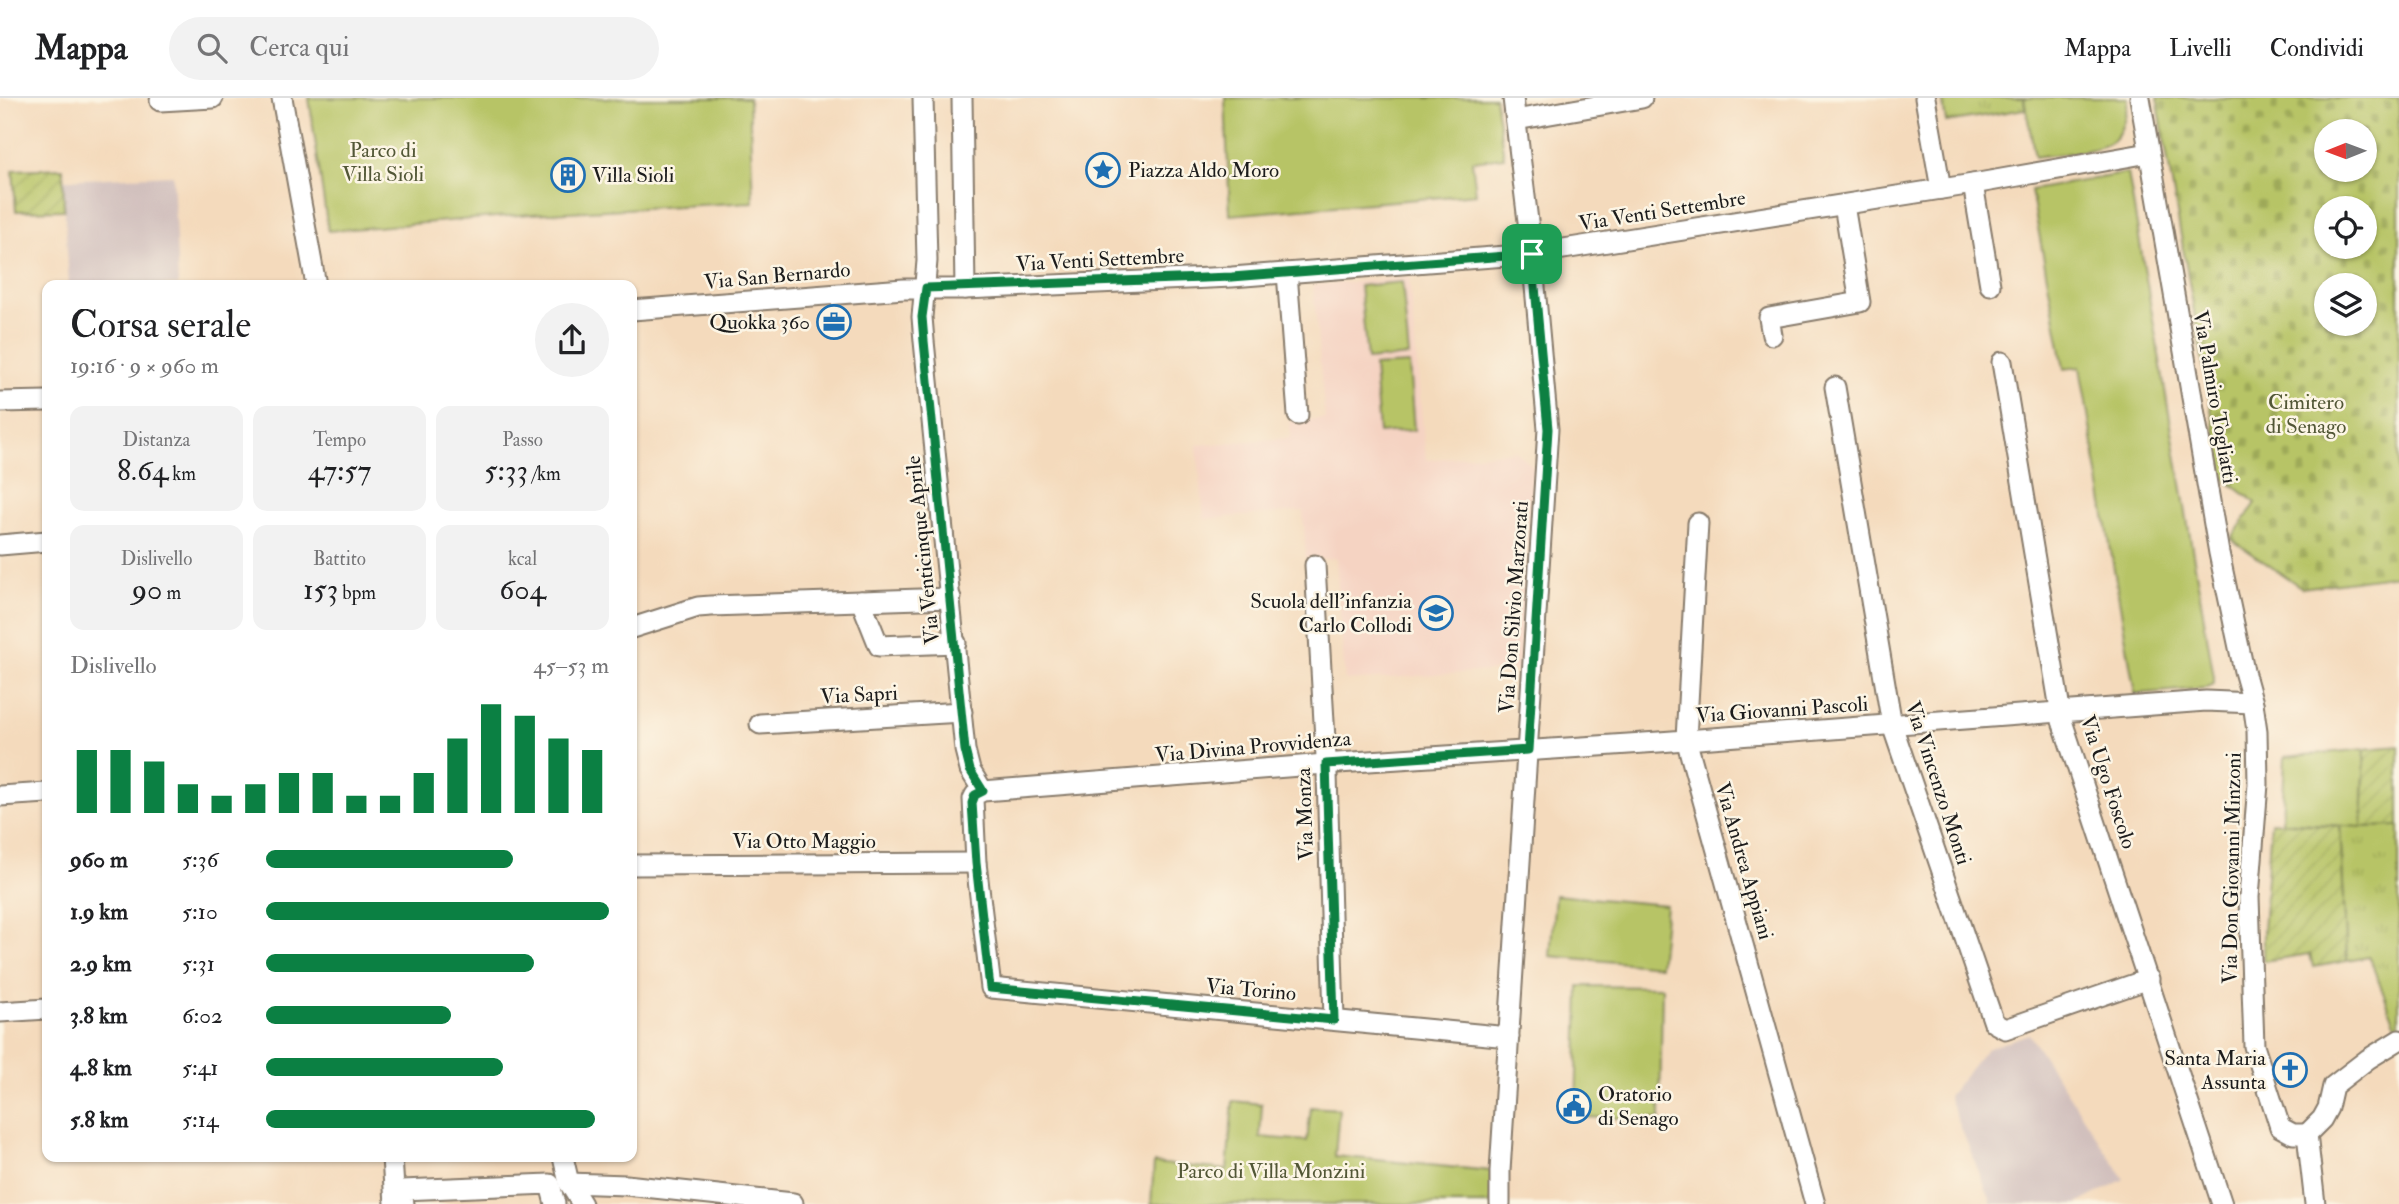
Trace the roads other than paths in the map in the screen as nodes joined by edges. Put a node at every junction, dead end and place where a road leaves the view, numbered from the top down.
1 (214, 98) edge
2 (282, 98) edge
3 (923, 98) edge
4 (962, 98) edge
5 (1513, 98) edge
6 (1642, 98) edge
7 (1925, 98) edge
8 (2140, 98) edge
9 (160, 101) dead end
10 (1516, 120) junction
11 (2149, 153) junction
12 (1973, 184) junction
13 (1941, 189) junction
14 (1844, 205) junction
15 (1532, 254) junction
16 (1287, 273) junction
17 (315, 280) edge
18 (1990, 285) dead end
19 (926, 288) junction
20 (965, 289) junction
21 (637, 310) edge
22 (1772, 335) dead end
23 (2002, 362) dead end
24 (1835, 387) dead end
25 (42, 401) edge
26 (0, 402) edge
27 (1298, 415) dead end
28 (1698, 523) dead end
29 (42, 541) edge
30 (0, 545) edge
31 (1315, 565) dead end
32 (951, 598) junction
33 (861, 601) junction
34 (637, 626) edge
35 (956, 643) junction
36 (2244, 671) junction
37 (2206, 701) junction
38 (2253, 703) junction
39 (2061, 711) junction
40 (962, 712) junction
41 (760, 724) dead end
42 (1892, 725) junction
43 (1686, 739) junction
44 (1528, 750) junction
45 (1326, 764) junction
46 (983, 791) junction
47 (42, 793) edge
48 (0, 796) edge
49 (976, 863) junction
50 (637, 865) edge
51 (2149, 979) junction
52 (42, 1009) edge
53 (0, 1012) edge
54 (1334, 1020) junction
55 (1509, 1037) junction
56 (2399, 1040) edge
57 (2308, 1135) junction
58 (393, 1162) edge
59 (564, 1162) edge
60 (569, 1184) junction
61 (793, 1203) edge
62 (395, 1204) edge
63 (404, 1204) edge
64 (555, 1204) edge
65 (582, 1204) edge
66 (1500, 1204) edge
67 (1815, 1204) edge
68 (2222, 1204) edge
69 (2315, 1204) edge

1 - 9 street
2 - 17 street
3 - 19 street, Via Venticinque Aprile
4 - 20 street
5 - 10 street, Via Don Silvio Marzorati
6 - 10 street
7 - 13 street
8 - 11 street, Via Palmiro Togliatti
10 - 15 street, Via Don Silvio Marzorati
11 - 12 street, Via Venti Settembre
11 - 36 street, Via Palmiro Togliatti
12 - 13 street, Via Venti Settembre
12 - 18 street
13 - 14 street, Via Venti Settembre
14 - 15 street, Via Venti Settembre
14 - 22 street
15 - 16 street, Via Venti Settembre
15 - 44 street, Via Don Silvio Marzorati
16 - 20 street, Via Venti Settembre
16 - 27 street
19 - 20 street, Via Venti Settembre
19 - 21 street, Via San Bernardo
19 - 32 street, Via Venticinque Aprile
23 - 39 street, Via Ugo Foscolo
24 - 42 street, Via Vincenzo Monti
25 - 26 street
28 - 43 street, Via Andrea Appiani
29 - 30 street
31 - 45 street, Via Monza
32 - 33 street
32 - 35 street, Via Venticinque Aprile
33 - 34 street
33 - 35 street
35 - 40 street, Via Venticinque Aprile
36 - 37 street, Via Giovanni Pascoli
36 - 38 street, Via Palmiro Togliatti
37 - 38 street, Via Giovanni Pascoli
37 - 39 street, Via Giovanni Pascoli
38 - 57 street, Via Don Giovanni Minzoni
39 - 42 street, Via Giovanni Pascoli
39 - 51 street, Via Ugo Foscolo
40 - 41 street, Via Sapri
40 - 46 street, Via Venticinque Aprile
42 - 43 street, Via Giovanni Pascoli
42 - 51 street, Via Vincenzo Monti
43 - 44 street, Via Giovanni Pascoli
43 - 67 street, Via Andrea Appiani
44 - 45 street, Via Divina Provvidenza
44 - 55 street, Via Don Silvio Marzorati
45 - 46 street, Via Divina Provvidenza
45 - 54 street, Via Monza
46 - 49 street
47 - 48 street
49 - 50 street, Via Otto Maggio
49 - 54 street, Via Torino
51 - 68 street, Via Ugo Foscolo
52 - 53 street
54 - 55 street, Via Torino
55 - 66 street, Via Don Silvio Marzorati
56 - 57 street
57 - 69 street
58 - 62 street
59 - 60 street
60 - 61 street
60 - 65 street
63 - 64 street

